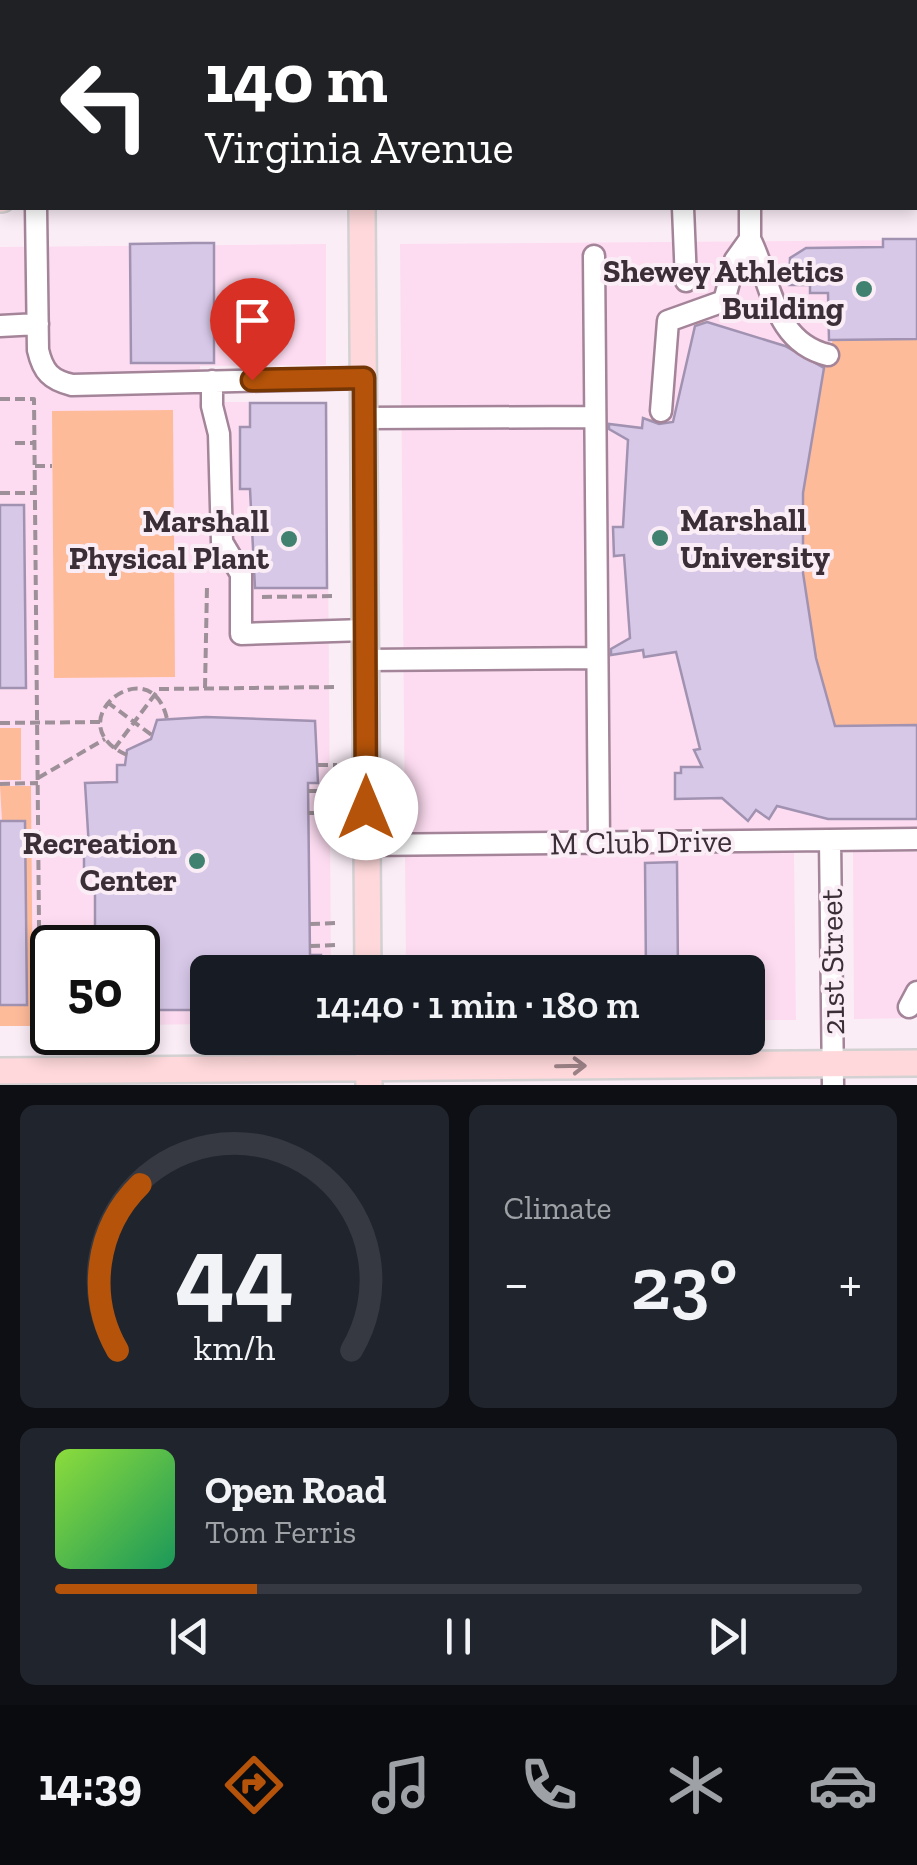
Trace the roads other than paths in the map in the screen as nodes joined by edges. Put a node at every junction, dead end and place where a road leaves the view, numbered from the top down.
1 (36, 210) edge
2 (362, 210) edge
3 (682, 210) edge
4 (750, 210) edge
5 (750, 239) junction
6 (594, 256) dead end
7 (686, 281) dead end
8 (38, 324) junction
9 (0, 326) edge
10 (828, 354) dead end
11 (364, 378) junction
12 (212, 381) junction
13 (660, 411) dead end
14 (595, 417) junction
15 (364, 418) junction
16 (366, 630) junction
17 (597, 658) junction
18 (366, 660) junction
19 (917, 839) edge
20 (830, 840) junction
21 (599, 843) junction
22 (366, 845) junction
23 (368, 955) edge
24 (917, 1064) edge
25 (0, 1071) edge
26 (723, 1075) edge
27 (833, 1075) edge
28 (369, 1076) edge
29 (498, 1076) edge
30 (51, 1078) edge

1 - 8 street
2 - 11 main road
3 - 7 street
4 - 5 street
5 - 10 street
5 - 13 street
6 - 14 street
8 - 9 street
8 - 12 street
11 - 12 street
11 - 15 main road
12 - 16 street
14 - 15 street
14 - 17 street
15 - 16 main road
16 - 18 main road
17 - 18 street
17 - 21 street
18 - 22 main road
19 - 20 street, M Club Drive
20 - 21 street, M Club Drive
20 - 27 street, 21st Street
21 - 22 street, M Club Drive
22 - 23 main road
24 - 27 main road
25 - 30 main road
26 - 27 main road
29 -> 26 main road
28 - 29 main road
28 - 30 main road

